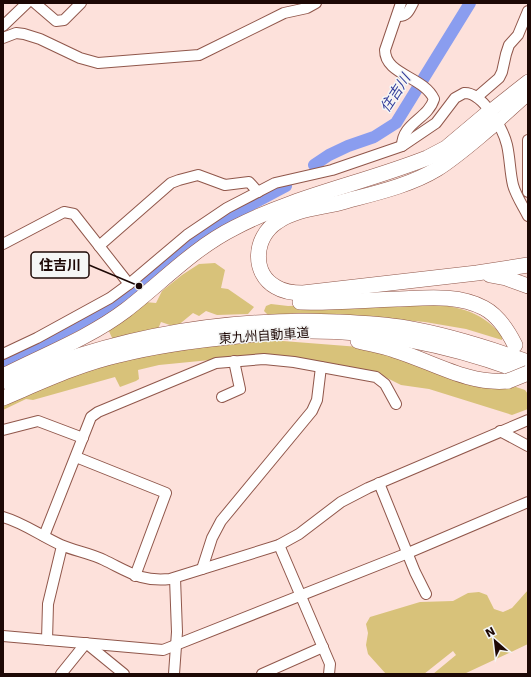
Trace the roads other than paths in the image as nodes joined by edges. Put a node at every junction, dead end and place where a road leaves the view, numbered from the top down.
1 (27, 3) edge
2 (34, 3) edge
3 (81, 3) edge
4 (316, 3) edge
5 (401, 3) edge
6 (413, 3) edge
7 (528, 11) edge
8 (397, 16) junction
9 (3, 26) edge
10 (3, 38) edge
11 (528, 80) edge
12 (528, 94) edge
13 (478, 97) junction
14 (493, 117) junction
15 (528, 140) edge
16 (402, 146) junction
17 (258, 192) junction
18 (528, 192) edge
19 (310, 197) junction
20 (528, 216) edge
21 (3, 244) edge
22 (99, 246) junction
23 (528, 265) edge
24 (477, 273) junction
25 (129, 284) junction
26 (528, 286) edge
27 (304, 331) junction
28 (514, 345) dead end
29 (3, 354) edge
30 (234, 361) junction
31 (528, 362) edge
32 (321, 367) junction
33 (528, 374) edge
34 (3, 376) edge
35 (3, 385) edge
36 (222, 397) dead end
37 (3, 398) edge
38 (396, 404) dead end
39 (528, 420) edge
40 (3, 430) edge
41 (500, 431) junction
42 (83, 438) junction
43 (528, 446) edge
44 (76, 457) junction
45 (379, 483) junction
46 (528, 502) edge
47 (3, 517) edge
48 (44, 536) junction
49 (279, 545) junction
50 (62, 546) junction
51 (408, 553) junction
52 (202, 570) junction
53 (135, 576) junction
54 (175, 578) junction
55 (426, 594) dead end
56 (302, 596) junction
57 (3, 636) edge
58 (47, 640) junction
59 (86, 643) junction
60 (175, 646) junction
61 (323, 647) junction
62 (61, 674) edge
63 (124, 674) edge
64 (174, 674) edge
65 (262, 674) edge
66 (329, 674) edge

1 - 9 street
2 - 3 street
4 - 10 street
5 - 8 street
6 - 8 street
7 - 13 street
8 - 16 street
11 - 14 main road
12 - 14 main road
13 - 14 street
13 - 16 street
14 - 19 highway
14 - 20 street
14 - 24 highway
15 - 18 street
16 - 17 street
17 - 22 street
17 - 25 street
19 - 28 highway
19 - 34 highway
21 - 22 street
22 - 25 street
23 - 24 highway
24 - 26 highway
25 - 29 street
27 - 33 highway, 東九州自動車道
27 - 33 highway, bridge
27 - 37 highway, 東九州自動車道
30 - 32 street
30 - 36 street
30 - 42 street
31 - 35 highway, 東九州自動車道
32 - 38 street
32 - 52 street
39 - 41 street
40 - 42 street
41 - 43 street
41 - 45 street
42 - 44 street
44 - 48 street
44 - 53 street
45 - 49 street
45 - 51 street
46 - 51 street
47 - 48 street
48 - 50 street
49 - 52 street
49 - 56 street
50 - 53 street
50 - 58 street
51 - 55 street
51 - 56 street
52 - 54 street
53 - 54 street
54 - 60 street
56 - 60 street
56 - 61 street
57 - 58 street
58 - 59 street
59 - 60 street
59 - 62 street
59 - 63 street
60 - 64 street
61 - 65 street
61 - 66 street

